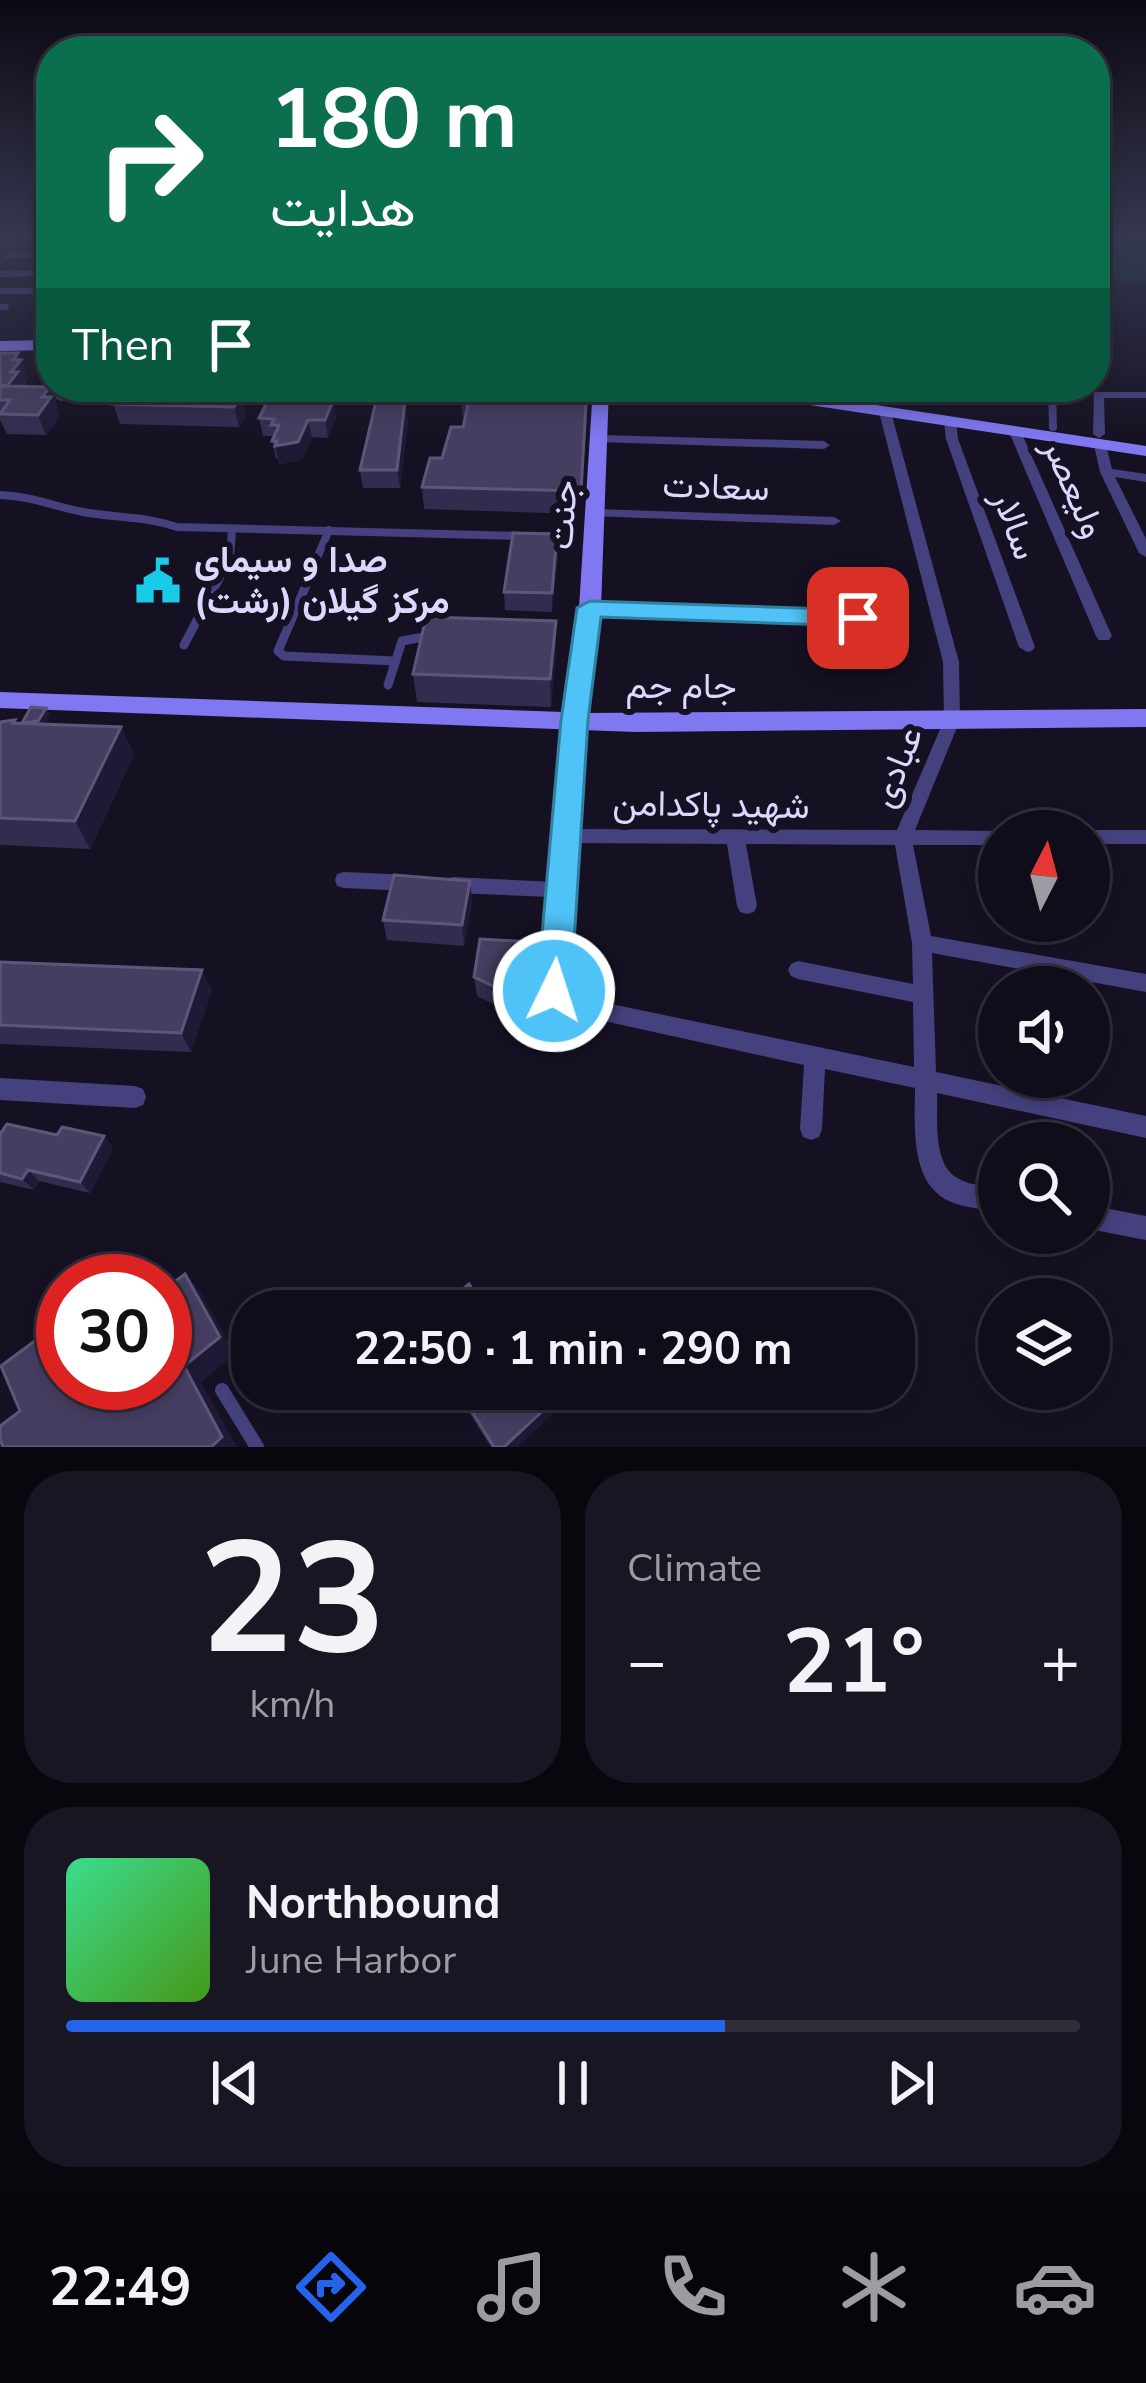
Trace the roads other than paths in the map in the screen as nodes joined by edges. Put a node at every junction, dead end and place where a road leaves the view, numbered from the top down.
1 (0, 334) edge
2 (36, 335) edge
3 (36, 345) edge
4 (0, 346) edge
5 (1110, 394) edge
6 (1146, 395) edge
7 (595, 402) edge
8 (821, 402) edge
9 (875, 402) edge
10 (1052, 402) edge
11 (1098, 402) edge
12 (885, 412) junction
13 (950, 422) junction
14 (1016, 427) junction
15 (1053, 432) junction
16 (601, 439) junction
17 (1100, 439) junction
18 (1146, 440) edge
19 (824, 445) dead end
20 (1146, 451) edge
21 (1106, 472) junction
22 (1146, 478) edge
23 (0, 495) edge
24 (596, 513) junction
25 (834, 521) dead end
26 (232, 530) junction
27 (329, 530) junction
28 (528, 536) edge
29 (1146, 553) edge
30 (590, 608) junction
31 (858, 618) dead end
32 (441, 635) edge
33 (1104, 636) dead end
34 (184, 645) dead end
35 (1028, 647) dead end
36 (395, 661) junction
37 (388, 685) dead end
38 (16, 705) edge
39 (1146, 718) edge
40 (574, 720) junction
41 (952, 720) junction
42 (566, 836) junction
43 (1110, 837) edge
44 (1146, 837) edge
45 (903, 838) junction
46 (978, 838) edge
47 (736, 840) junction
48 (344, 880) dead end
49 (562, 890) junction
50 (747, 906) dead end
51 (922, 943) junction
52 (798, 970) dead end
53 (1146, 983) edge
54 (923, 995) junction
55 (815, 1059) junction
56 (925, 1083) junction
57 (0, 1089) edge
58 (135, 1097) dead end
59 (1146, 1126) edge
60 (811, 1129) dead end
61 (978, 1196) edge
62 (1110, 1221) edge
63 (1146, 1228) edge
64 (222, 1390) dead end
65 (257, 1447) edge

1 - 2 street
3 - 4 street
5 - 6 street
7 - 16 street, جنت
8 - 12 street
9 - 14 street
10 - 15 lane
11 - 17 street
12 - 13 street
12 - 41 street, عبادی
13 - 14 street
13 - 35 street, سالار
14 - 15 street
14 - 33 street, ولیعصر
15 - 17 street
16 - 19 street
16 - 24 street, جنت
17 - 18 street
17 - 20 street
17 - 21 street
21 - 22 street
21 - 29 street
23 - 26 lane
24 - 25 street, سعادت
24 - 30 street, جنت
26 - 27 lane
26 - 34 lane
27 - 28 lane
27 - 36 lane
30 - 31 street
30 - 40 street, جنت
32 - 36 lane
36 - 37 lane
38 - 40 street, جام جم
39 - 41 street, جام جم
40 - 41 street, جام جم
40 - 42 street, جنت
41 - 45 street, عبادی
42 - 47 street, شهید پاکدامن
42 - 49 street, جنت
43 - 44 street
45 - 46 street, شهید پاکدامن
45 - 47 street, شهید پاکدامن
45 - 51 street, عبادی
47 - 50 street
48 - 49 street
49 - 55 street, جنت
51 - 53 street
51 - 54 street, عبادی
52 - 54 street
54 - 56 street, عبادی
55 - 56 street
55 - 60 street
56 - 59 street
56 - 61 street, عبادی
57 - 58 street
62 - 63 street
64 - 65 lane

